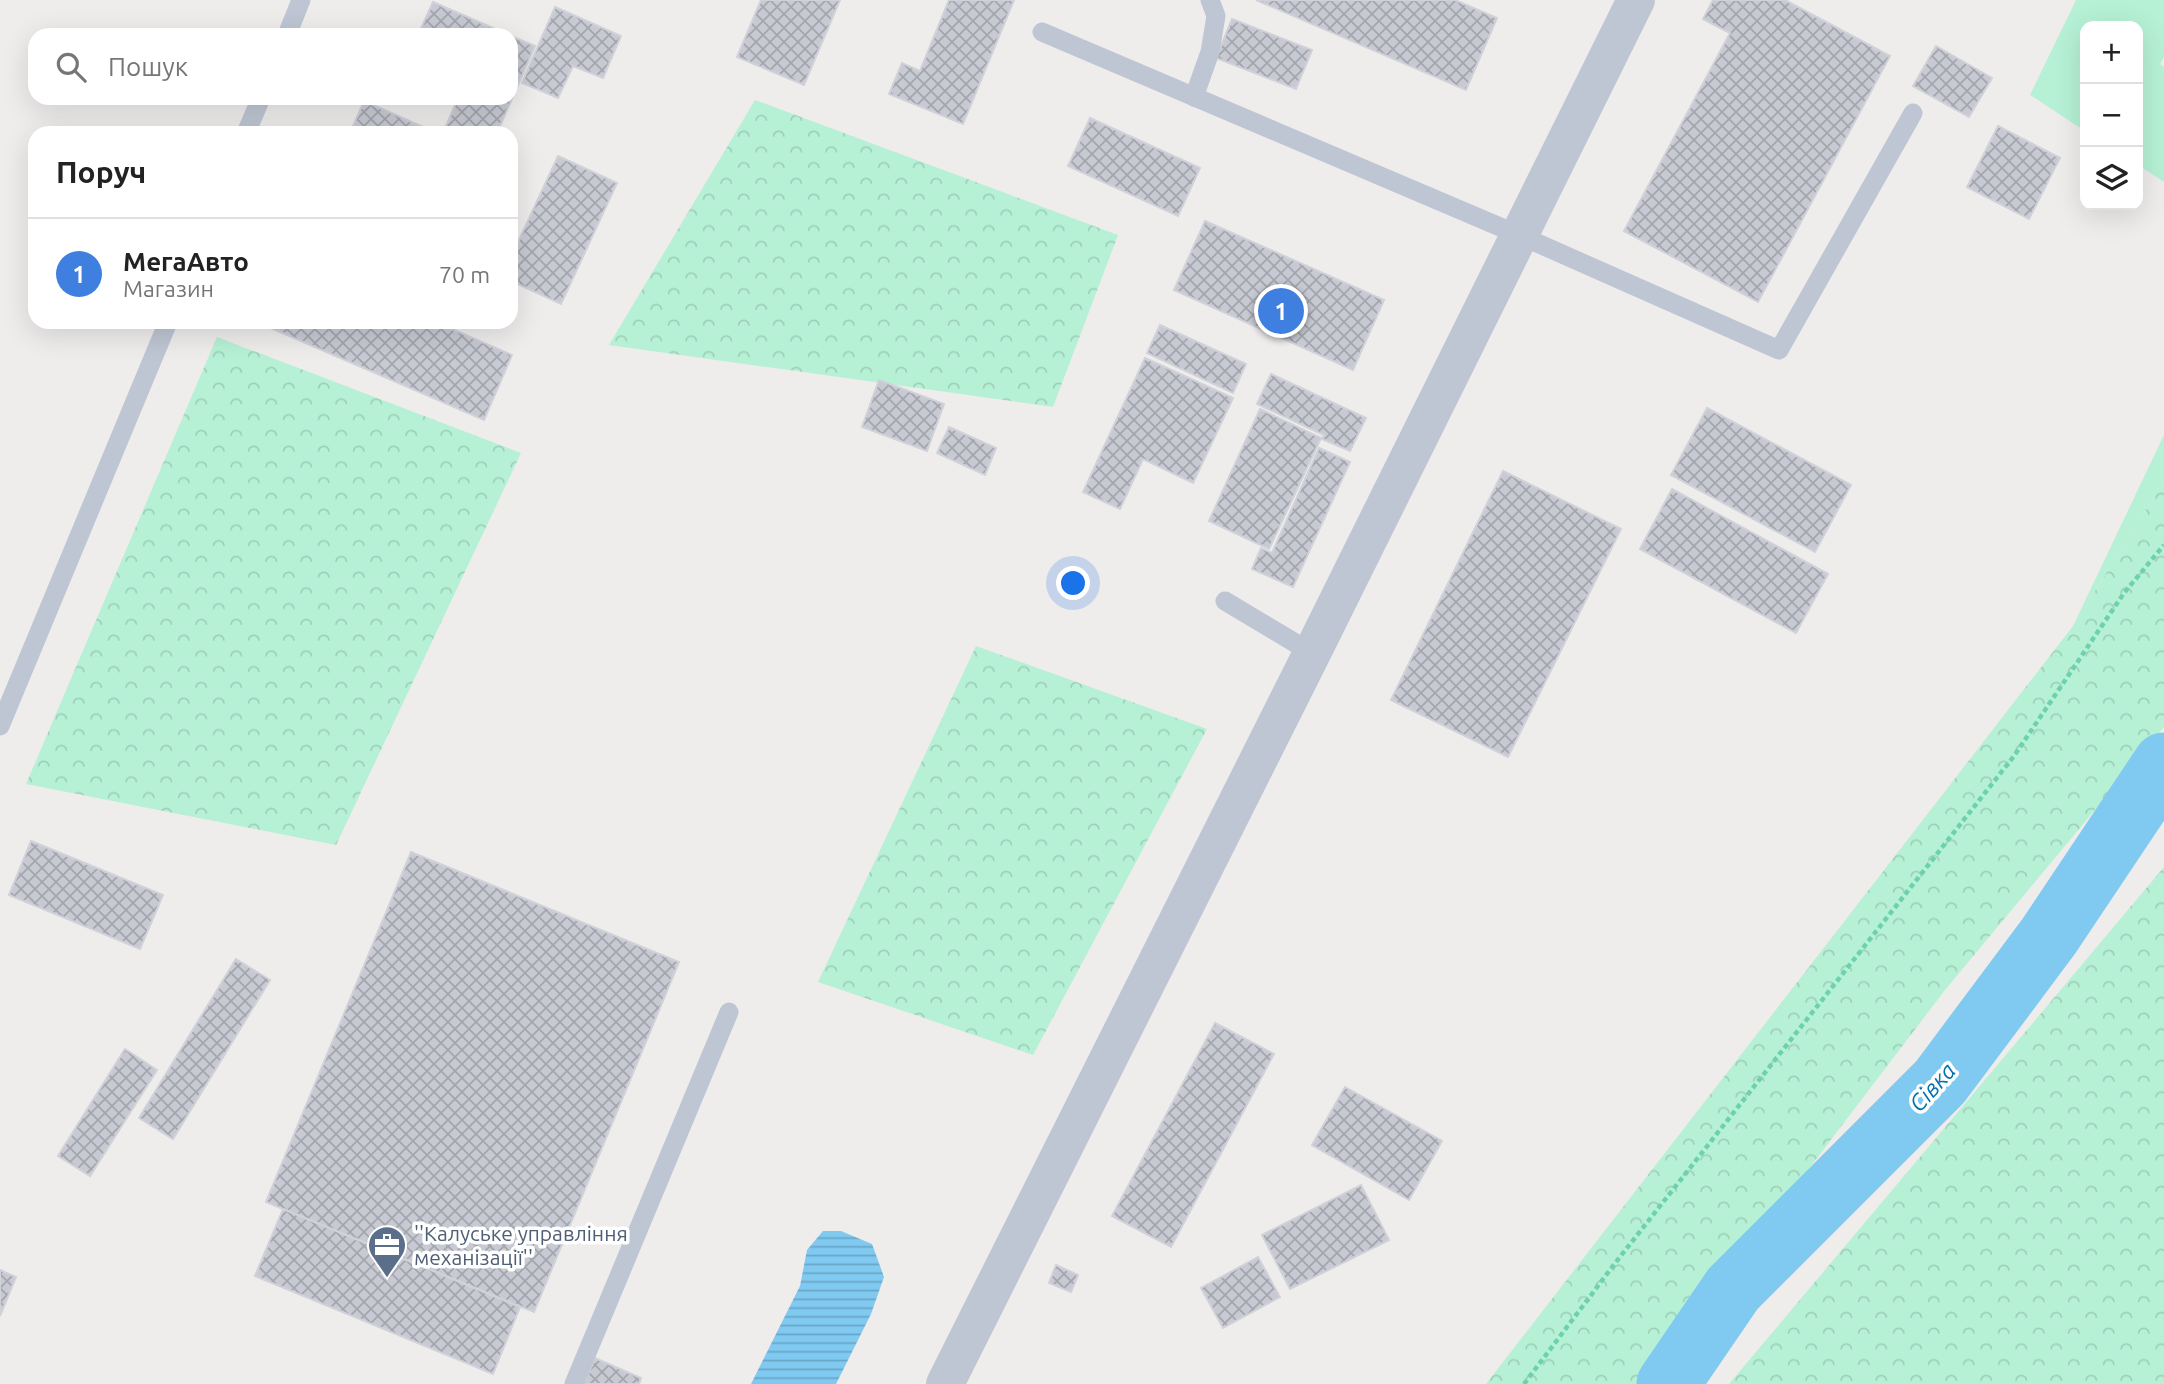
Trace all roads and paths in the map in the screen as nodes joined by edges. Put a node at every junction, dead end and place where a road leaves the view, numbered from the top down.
1 (301, 0) edge
2 (1210, 0) edge
3 (1636, 0) edge
4 (290, 28) edge
5 (1042, 32) dead end
6 (1194, 97) junction
7 (258, 105) edge
8 (1913, 113) dead end
9 (249, 126) edge
10 (1519, 235) junction
11 (165, 329) edge
12 (2164, 545) edge
13 (1225, 601) dead end
14 (1312, 653) junction
15 (0, 726) edge
16 (729, 1012) dead end
17 (574, 1384) edge
18 (945, 1384) edge
19 (1524, 1384) edge

1 - 4 lane
2 - 6 lane
3 - 10 street
5 - 6 lane
6 - 10 lane
7 - 9 lane
8 - 10 lane
10 - 14 street
11 - 15 lane
12 - 19 path
13 - 14 lane
14 - 18 street
16 - 17 lane

